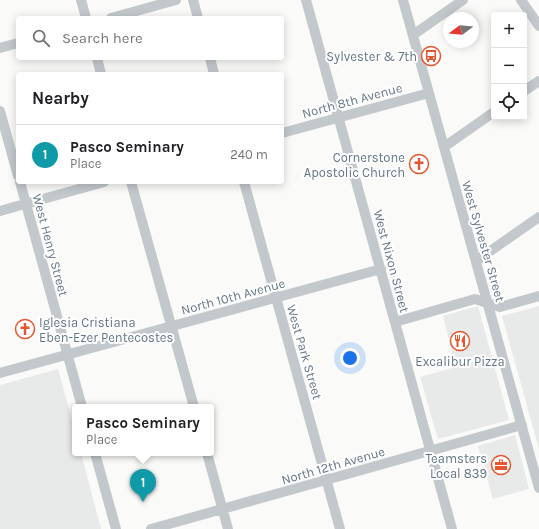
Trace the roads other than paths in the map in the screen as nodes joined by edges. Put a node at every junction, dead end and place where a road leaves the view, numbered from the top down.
1 (80, 0) edge
2 (176, 0) edge
3 (193, 0) edge
4 (306, 0) edge
5 (403, 0) edge
6 (463, 0) edge
7 (521, 0) edge
8 (85, 16) edge
9 (118, 16) edge
10 (197, 16) edge
11 (539, 26) edge
12 (413, 35) junction
13 (16, 44) edge
14 (0, 48) edge
15 (98, 60) edge
16 (210, 60) edge
17 (100, 72) edge
18 (214, 72) edge
19 (539, 81) edge
20 (527, 89) edge
21 (429, 93) junction
22 (0, 111) edge
23 (491, 114) edge
24 (338, 118) junction
25 (284, 132) edge
26 (444, 147) junction
27 (16, 169) edge
28 (21, 184) edge
29 (97, 184) edge
30 (132, 184) edge
31 (245, 184) edge
32 (26, 204) junction
33 (0, 211) edge
34 (539, 217) edge
35 (476, 261) junction
36 (381, 269) junction
37 (539, 296) edge
38 (276, 298) junction
39 (488, 303) junction
40 (395, 322) junction
41 (172, 326) junction
42 (68, 355) junction
43 (0, 374) edge
44 (81, 404) edge
45 (193, 404) edge
46 (522, 425) junction
47 (431, 451) junction
48 (96, 456) edge
49 (208, 456) edge
50 (536, 465) edge
51 (327, 480) junction
52 (539, 488) edge
53 (223, 509) junction
54 (116, 529) edge
55 (151, 529) edge
56 (228, 529) edge
57 (340, 529) edge
58 (452, 529) edge

1 - 8 street
2 - 9 street
3 - 10 street
4 - 24 street, West Nixon Street
5 - 12 street, West Sylvester Street
6 - 12 street
7 - 11 street
12 - 21 street, West Sylvester Street
13 - 14 street
15 - 17 street
16 - 18 street
19 - 20 street
21 - 24 street, North 8th Avenue
21 - 26 street, West Sylvester Street
22 - 27 street
23 - 26 street
24 - 25 street, North 8th Avenue
24 - 36 street, West Nixon Street
26 - 35 street, West Sylvester Street
28 - 32 street, West Henry Street
29 - 32 street
30 - 41 street
31 - 38 street, West Park Street
32 - 33 street
32 - 42 street, West Henry Street
34 - 35 street
35 - 39 street, West Sylvester Street
36 - 38 street, North 10th Avenue
36 - 40 street, West Nixon Street
37 - 39 street
38 - 41 street, North 10th Avenue
38 - 51 street, West Park Street
39 - 40 street
39 - 46 street, West Sylvester Street
40 - 47 street, West Nixon Street
41 - 42 street, North 10th Avenue
41 - 45 street
42 - 43 street, North 10th Avenue
42 - 44 street, West Henry Street
46 - 47 street, North 12th Avenue
46 - 50 street, West Sylvester Street
47 - 51 street, North 12th Avenue
47 - 58 street, West Nixon Street
48 - 54 street
49 - 53 street
50 - 52 street, West Sylvester Street
51 - 53 street, North 12th Avenue
51 - 57 street, West Park Street
53 - 55 street, North 12th Avenue
53 - 56 street

